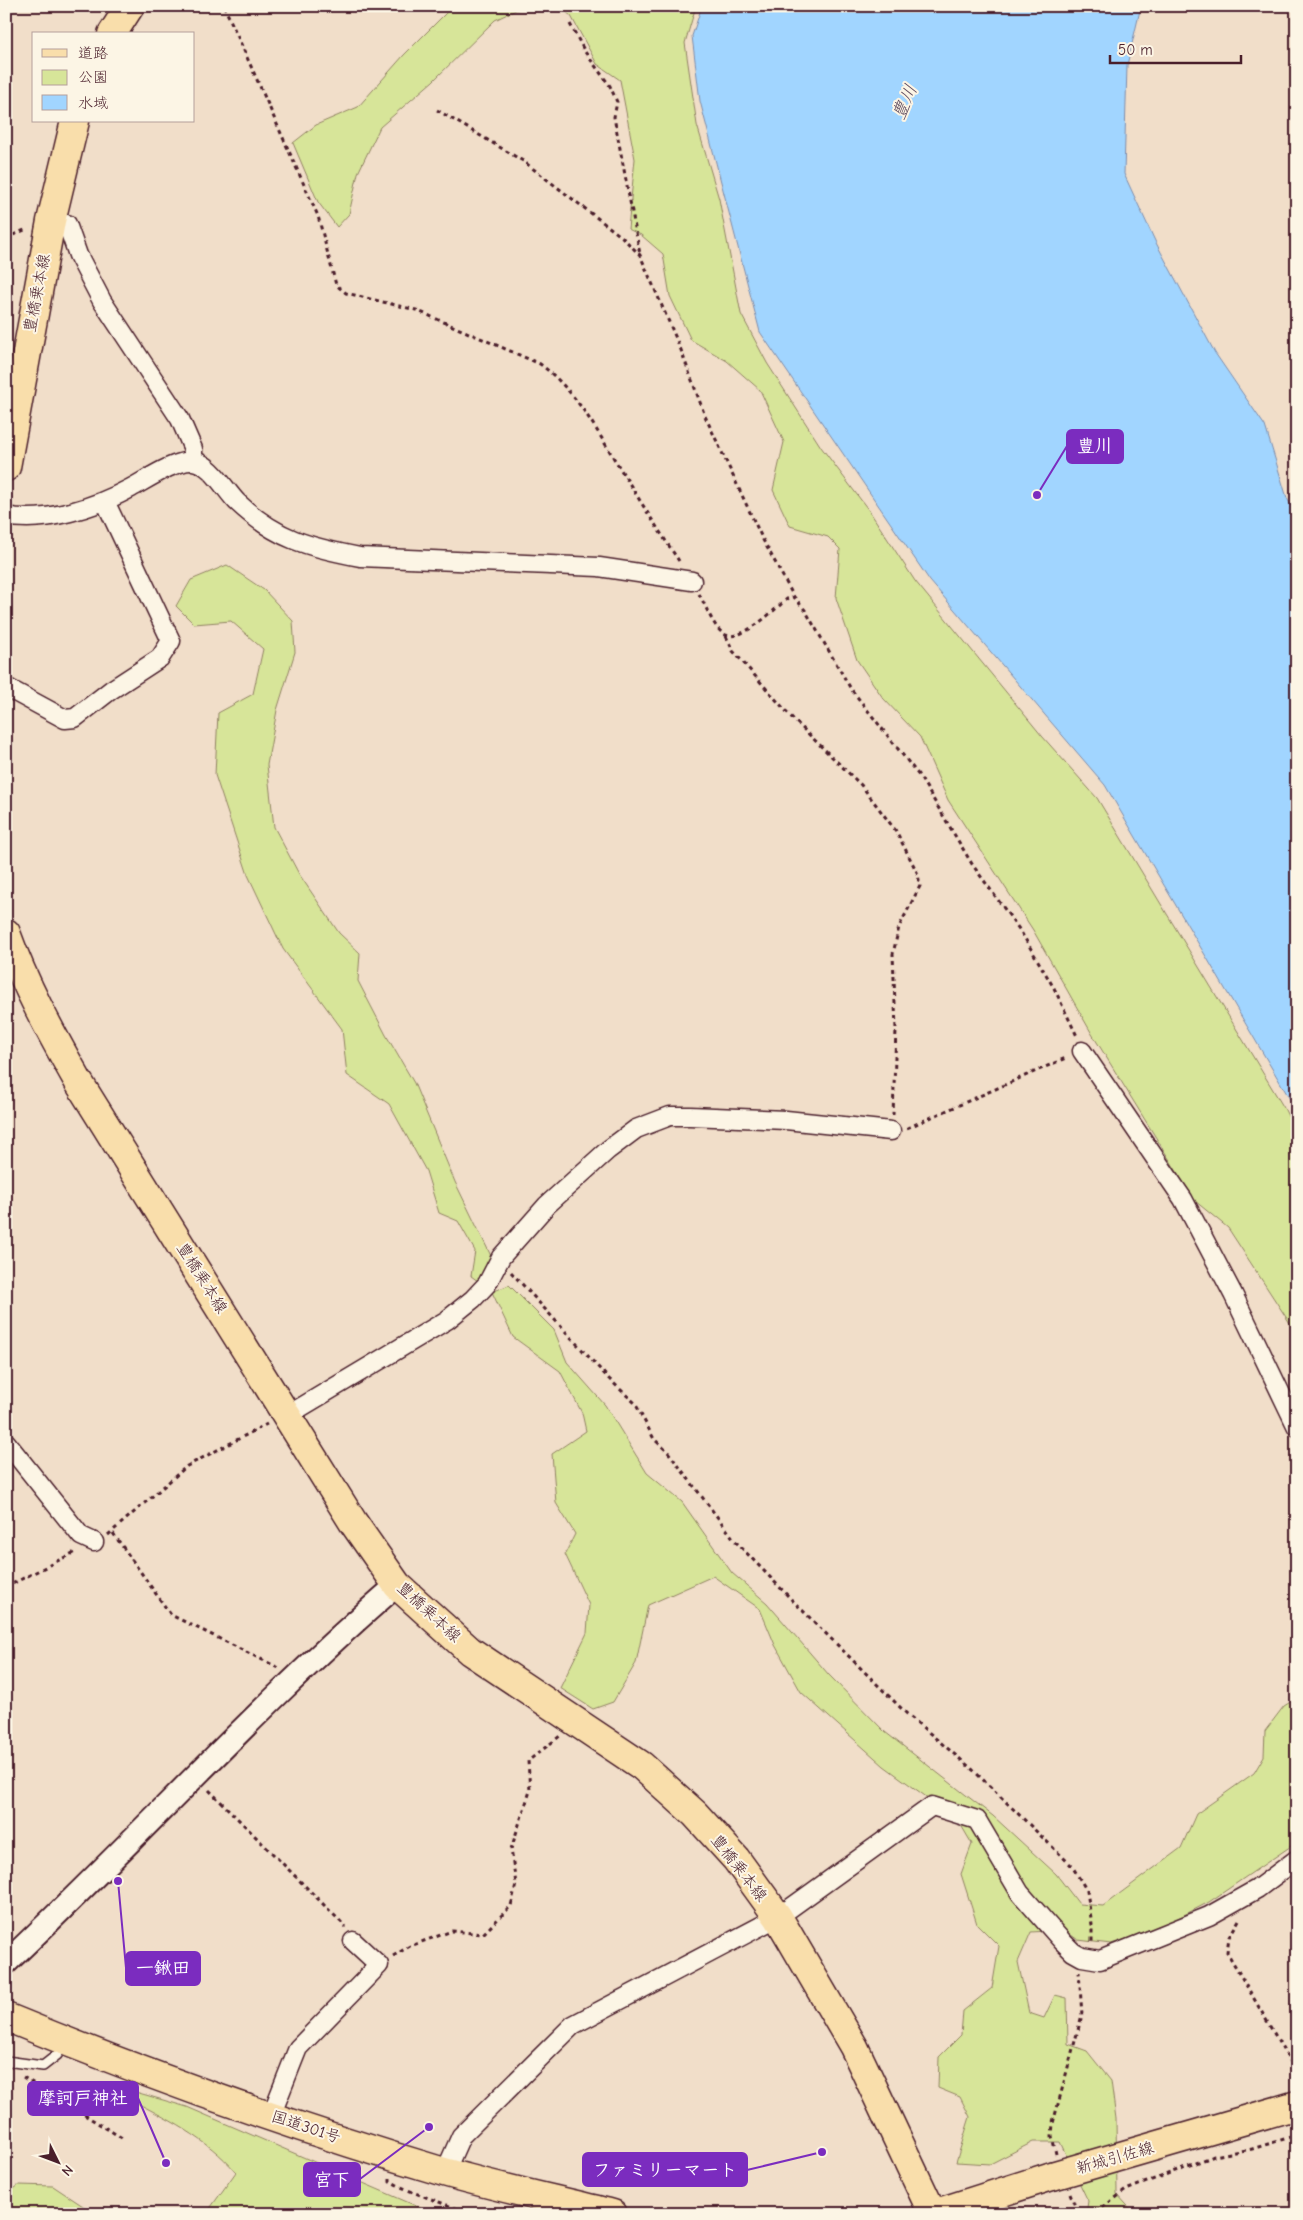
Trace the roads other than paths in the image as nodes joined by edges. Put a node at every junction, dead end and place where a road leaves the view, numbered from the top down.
1 (130, 6) edge
2 (113, 32) edge
3 (75, 122) edge
4 (51, 221) junction
5 (193, 461) junction
6 (6, 467) edge
7 (105, 501) junction
8 (6, 516) edge
9 (692, 581) road end
10 (6, 687) edge
11 (6, 933) edge
12 (12, 967) edge
13 (1082, 1051) road end
14 (890, 1131) road end
15 (288, 1415) junction
16 (1297, 1427) edge
17 (6, 1442) edge
18 (94, 1542) road end
19 (397, 1585) junction
20 (1297, 1859) edge
21 (778, 1917) junction
22 (353, 1941) road end
23 (6, 1963) edge
24 (6, 2017) edge
25 (66, 2042) junction
26 (6, 2061) edge
27 (1297, 2105) edge
28 (271, 2116) junction
29 (445, 2172) junction
30 (613, 2214) edge
31 (933, 2214) edge

1 - 2 main road
3 - 4 main road, 豊橋乗本線
4 - 5 street
4 - 6 main road, 豊橋乗本線
5 - 7 street
5 - 9 street
7 - 8 street
7 - 10 street
11 - 12 main road, 豊橋乗本線
12 - 15 main road, 豊橋乗本線
13 - 16 street
14 - 15 street
15 - 19 main road, 豊橋乗本線
17 - 18 street
19 - 21 main road, 豊橋乗本線
19 - 23 street
20 - 21 street
21 - 29 street
21 - 31 main road, 豊橋乗本線
22 - 28 street
24 - 25 main road, 国道301号
25 - 26 lane
25 - 28 main road, 国道301号
27 - 31 main road, 新城引佐線, bridge
28 - 29 main road, 国道301号
29 - 30 main road, 国道301号

